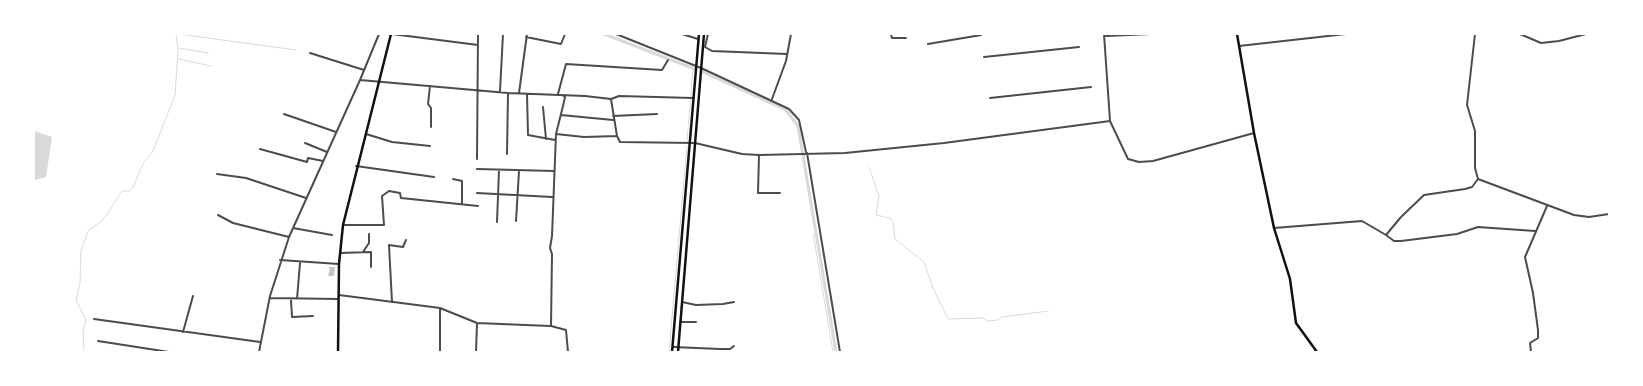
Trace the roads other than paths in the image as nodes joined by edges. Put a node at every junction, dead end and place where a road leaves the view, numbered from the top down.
1 (379, 34) edge
2 (392, 34) edge
3 (478, 34) edge
4 (503, 34) edge
5 (565, 34) edge
6 (616, 34) edge
7 (626, 34) edge
8 (682, 34) edge
9 (698, 34) edge
10 (704, 34) edge
11 (708, 34) edge
12 (791, 34) edge
13 (892, 34) edge
14 (1151, 34) edge
15 (1237, 34) edge
16 (1346, 34) edge
17 (1475, 34) edge
18 (1520, 34) edge
19 (1586, 34) edge
20 (981, 35) dead end
21 (1104, 35) edge
22 (526, 36) edge
23 (625, 37) junction
24 (906, 38) dead end
25 (698, 39) junction
26 (928, 44) dead end
27 (478, 45) junction
28 (1238, 46) junction
29 (1079, 47) dead end
30 (310, 53) dead end
31 (787, 54) junction
32 (984, 56) dead end
33 (668, 60) dead end
34 (696, 65) junction
35 (701, 68) junction
36 (364, 70) junction
37 (360, 80) junction
38 (380, 81) junction
39 (430, 86) junction
40 (1091, 87) dead end
41 (477, 91) junction
42 (500, 92) junction
43 (508, 93) junction
44 (519, 94) junction
45 (527, 94) junction
46 (558, 94) junction
47 (562, 95) junction
48 (693, 98) junction
49 (990, 98) dead end
50 (611, 99) junction
51 (772, 100) junction
52 (543, 107) dead end
53 (284, 114) dead end
54 (657, 114) dead end
55 (561, 115) junction
56 (613, 116) junction
57 (613, 120) junction
58 (1110, 121) junction
59 (431, 126) dead end
60 (336, 132) junction
61 (1254, 133) junction
62 (366, 134) junction
63 (556, 134) junction
64 (617, 136) junction
65 (546, 139) junction
66 (555, 140) junction
67 (305, 143) dead end
68 (689, 143) junction
69 (695, 143) junction
70 (430, 146) dead end
71 (260, 149) dead end
72 (327, 152) junction
73 (806, 153) junction
74 (507, 154) dead end
75 (759, 155) junction
76 (477, 158) dead end
77 (323, 161) junction
78 (356, 166) junction
79 (477, 169) dead end
80 (499, 170) junction
81 (518, 171) junction
82 (554, 171) junction
83 (217, 174) dead end
84 (434, 177) dead end
85 (453, 179) dead end
86 (1478, 179) junction
87 (478, 193) dead end
88 (498, 193) junction
89 (780, 194) dead end
90 (518, 197) junction
91 (552, 197) junction
92 (306, 198) junction
93 (462, 204) junction
94 (1547, 205) junction
95 (478, 206) dead end
96 (1609, 214) edge
97 (218, 216) dead end
98 (497, 222) dead end
99 (516, 222) dead end
100 (343, 225) junction
101 (292, 228) junction
102 (1274, 228) junction
103 (1536, 232) junction
104 (369, 234) dead end
105 (332, 235) dead end
106 (1386, 235) junction
107 (289, 237) junction
108 (406, 240) dead end
109 (364, 252) junction
110 (340, 253) junction
111 (280, 260) junction
112 (300, 263) junction
113 (339, 264) junction
114 (371, 267) dead end
115 (193, 296) dead end
116 (339, 297) junction
117 (270, 298) junction
118 (291, 300) junction
119 (297, 300) junction
120 (392, 302) junction
121 (682, 302) junction
122 (734, 302) dead end
123 (440, 308) junction
124 (313, 316) dead end
125 (94, 319) dead end
126 (680, 322) junction
127 (696, 322) dead end
128 (477, 323) junction
129 (551, 326) junction
130 (183, 332) junction
131 (98, 341) dead end
132 (260, 342) junction
133 (734, 346) dead end
134 (673, 347) junction
135 (678, 347) junction
136 (169, 352) edge
137 (259, 352) edge
138 (338, 352) edge
139 (440, 352) edge
140 (476, 352) edge
141 (568, 352) edge
142 (672, 352) edge
143 (678, 352) edge
144 (840, 352) edge
145 (1317, 352) edge
146 (1531, 352) edge

1 - 36 street
2 - 27 street
2 - 38 main road
3 - 27 street
4 - 42 street
5 - 22 street
6 - 23 street
7 - 23 street
8 - 25 street
9 - 25 main road
10 - 35 main road
11 - 31 street
12 - 31 street
13 - 24 street
14 - 21 street
15 - 28 main road
16 - 28 street
17 - 86 street
18 - 19 street
20 - 26 street
21 - 58 street
22 - 44 street
23 - 34 street
25 - 34 main road
27 - 41 street
28 - 61 main road
29 - 32 street
30 - 36 street
31 - 51 street
33 - 46 street
34 - 35 street
34 - 48 main road
35 - 51 street
35 - 69 main road
36 - 37 street
37 - 38 street
37 - 60 street
38 - 39 street
38 - 62 main road
39 - 41 street
39 - 59 street
40 - 49 street
41 - 42 street
41 - 76 street
42 - 43 street
43 - 44 street
43 - 74 street
44 - 45 street
45 - 46 street
45 - 65 street
46 - 47 street
47 - 50 street
47 - 55 street
48 - 50 street
48 - 68 main road
50 - 56 street
51 - 73 street
52 - 65 street
53 - 60 street
54 - 56 street
55 - 57 street
55 - 63 street
56 - 57 street
57 - 64 street
58 - 61 street
58 - 73 street
60 - 72 street
61 - 102 main road
62 - 70 street
62 - 78 main road
63 - 64 street
63 - 66 street
64 - 68 street
65 - 66 street
66 - 82 street
67 - 72 street
68 - 69 street
68 - 134 main road
69 - 75 street
69 - 121 main road
71 - 77 street
72 - 77 street
73 - 75 street
73 - 144 street
75 - 89 street
77 - 92 street
78 - 84 street
78 - 100 main road
79 - 80 street
80 - 81 street
80 - 88 street
81 - 82 street
81 - 90 street
82 - 91 street
83 - 92 street
85 - 93 street
86 - 94 street
86 - 106 street
87 - 88 street
88 - 90 street
88 - 98 street
90 - 91 street
90 - 99 street
91 - 129 street
92 - 101 street
93 - 95 street
93 - 100 street
94 - 96 street
94 - 103 street
97 - 107 street
100 - 110 main road
101 - 105 street
101 - 107 street
102 - 106 street
102 - 145 main road
103 - 106 street
103 - 146 street
104 - 109 street
107 - 111 street
108 - 120 street
109 - 110 street
109 - 114 street
110 - 113 main road
111 - 112 street
111 - 117 street
112 - 113 street
112 - 119 street
113 - 116 main road
115 - 130 street
116 - 119 street
116 - 120 street
116 - 138 main road
117 - 118 street
117 - 132 street
118 - 119 street
118 - 124 street
120 - 123 street
121 - 122 street
121 - 126 main road
123 - 128 street
123 - 139 street
125 - 130 street
126 - 127 street
126 - 135 main road
128 - 129 street
128 - 140 street
129 - 141 street
130 - 132 street
131 - 136 street
132 - 137 street
133 - 135 street
134 - 135 street
134 - 142 main road
135 - 143 main road

